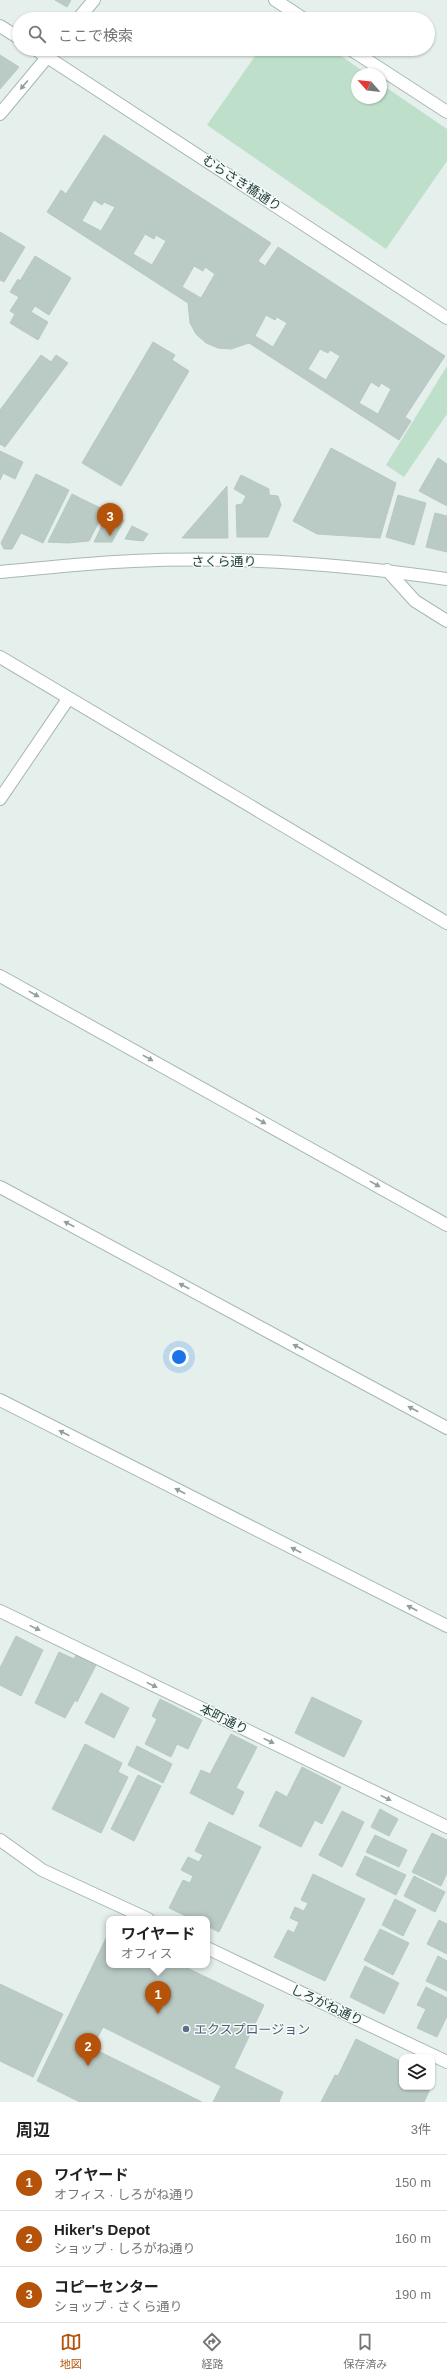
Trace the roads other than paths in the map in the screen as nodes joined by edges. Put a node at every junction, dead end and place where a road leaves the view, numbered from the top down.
1 (94, 0) edge
2 (275, 0) edge
3 (84, 12) edge
4 (293, 12) edge
5 (0, 26) edge
6 (12, 34) edge
7 (48, 56) edge
8 (55, 56) edge
9 (361, 56) edge
10 (447, 112) edge
11 (0, 114) edge
12 (447, 318) edge
13 (387, 570) junction
14 (0, 572) edge
15 (447, 579) edge
16 (447, 621) edge
17 (0, 657) edge
18 (68, 699) junction
19 (0, 799) edge
20 (447, 923) edge
21 (0, 976) edge
22 (0, 1186) edge
23 (447, 1225) edge
24 (0, 1400) edge
25 (447, 1428) edge
26 (0, 1611) edge
27 (447, 1626) edge
28 (447, 1827) edge
29 (0, 1840) edge
30 (142, 1916) edge
31 (210, 1949) edge
32 (447, 2062) edge

1 - 3 street
2 - 4 street
5 - 6 street
7 -> 11 street
8 - 12 street, むらさき橋通り
9 - 10 street
13 - 14 street, さくら通り
13 - 15 street, さくら通り
13 - 16 street
17 - 18 street
18 - 19 street
18 - 20 street
21 -> 23 street
25 -> 22 street
27 -> 24 street
26 -> 28 street, 本町通り
29 - 30 street
31 - 32 street, しろがね通り

